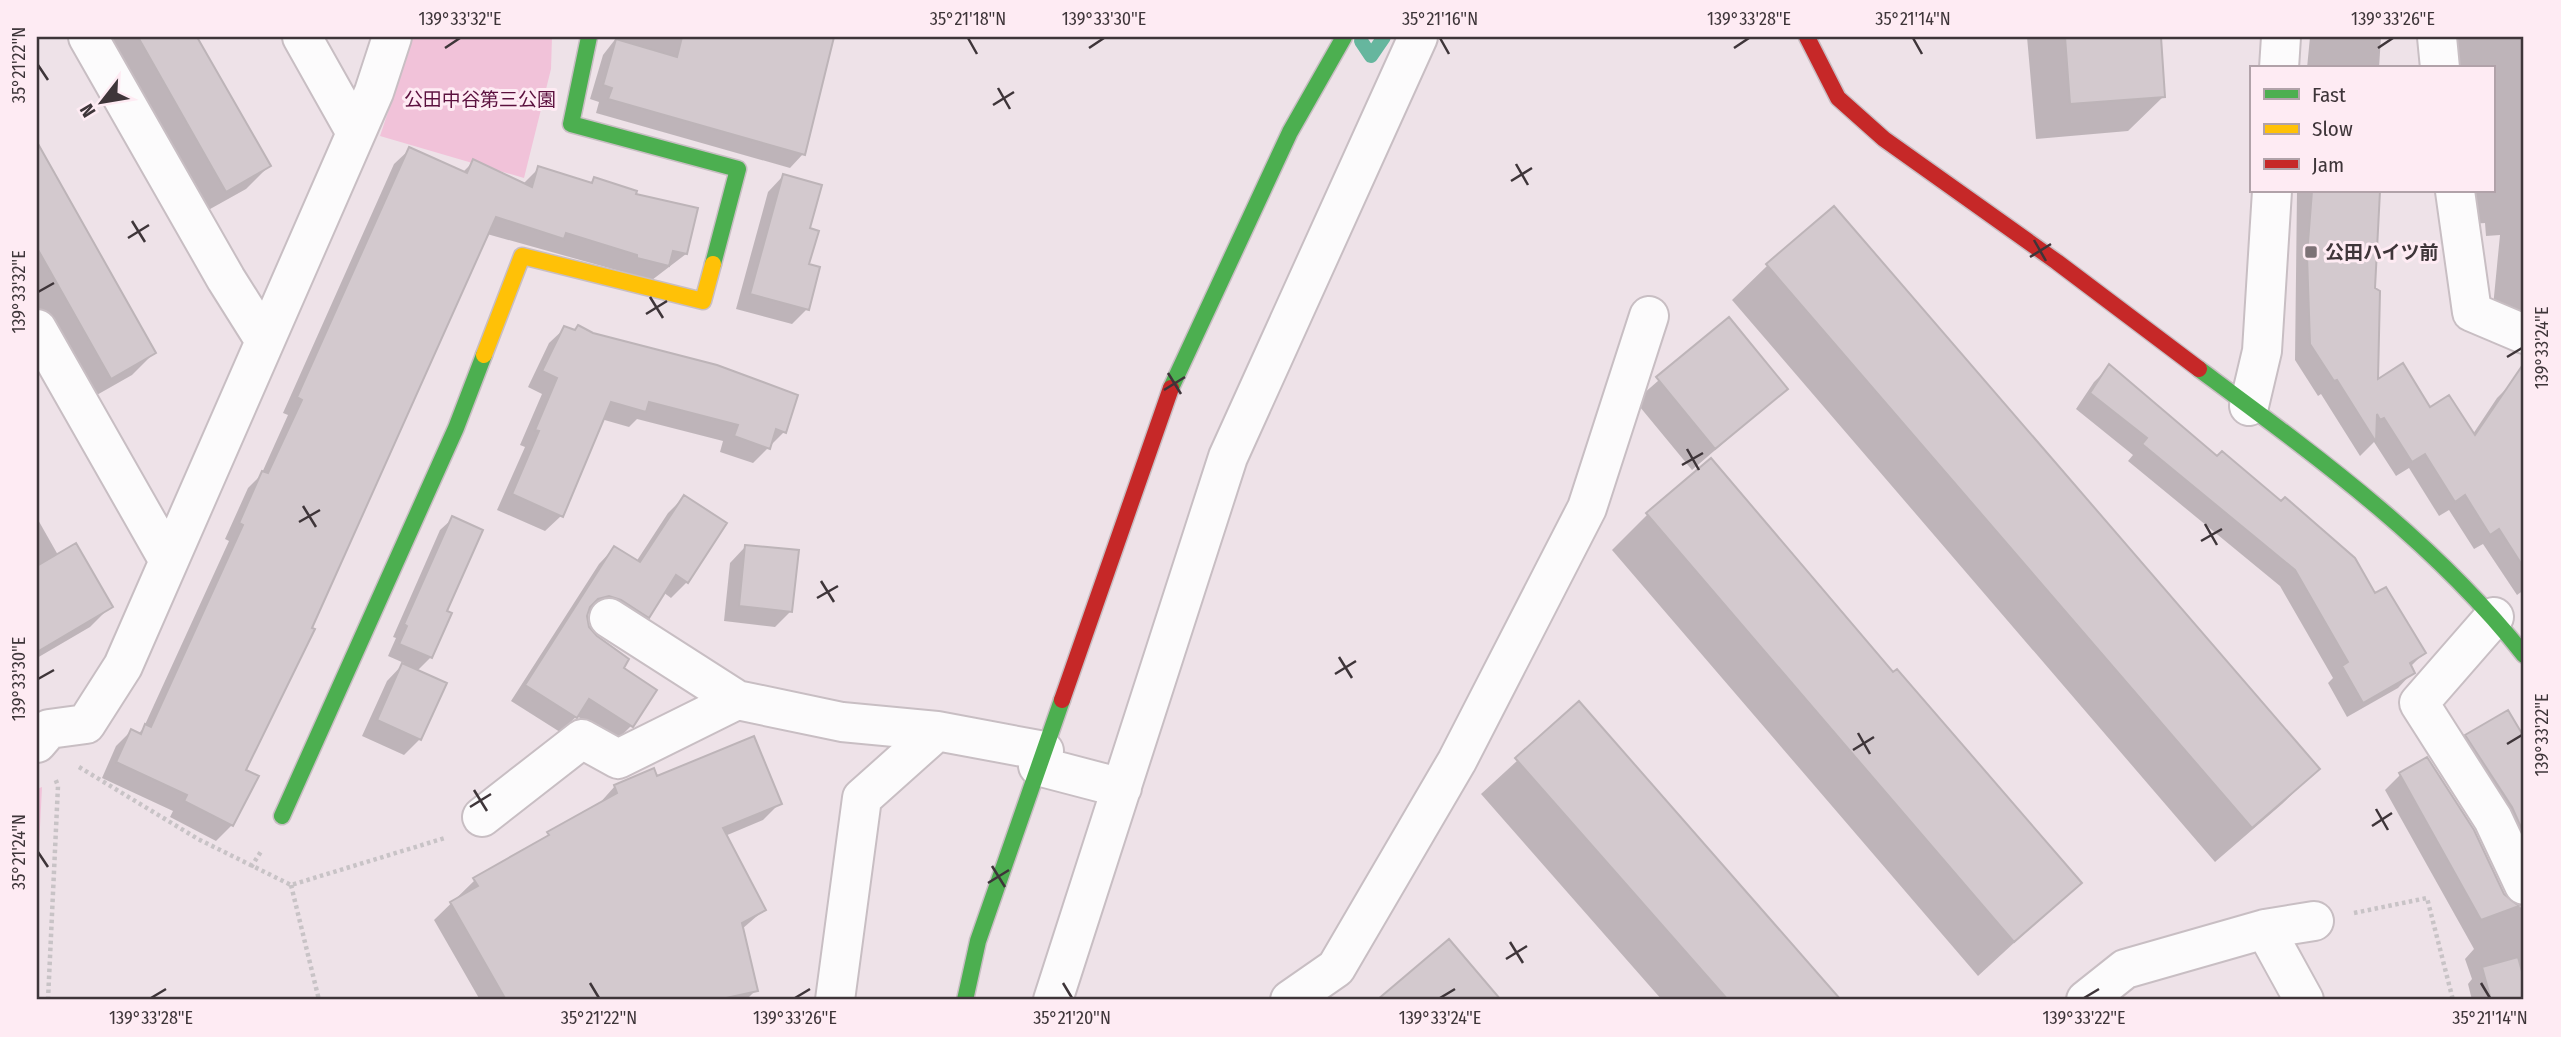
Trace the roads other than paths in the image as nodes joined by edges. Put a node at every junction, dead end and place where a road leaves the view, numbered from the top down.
1 (88, 37) edge
2 (302, 37) edge
3 (392, 37) edge
4 (589, 37) edge
5 (1344, 37) edge
6 (1418, 37) edge
7 (1807, 37) edge
8 (2281, 37) edge
9 (2437, 37) edge
10 (2279, 66) edge
11 (2440, 66) edge
12 (356, 133) junction
13 (2272, 192) edge
14 (2455, 192) edge
15 (1649, 316) dead end
16 (37, 329) edge
17 (2524, 334) edge
18 (265, 341) junction
19 (2249, 406) junction
20 (169, 561) junction
21 (2494, 617) junction
22 (609, 618) dead end
23 (2524, 655) edge
24 (737, 700) junction
25 (40, 731) edge
26 (937, 731) junction
27 (1041, 759) junction
28 (1122, 788) junction
29 (282, 816) dead end
30 (482, 817) road end
31 (2524, 885) edge
32 (2314, 921) road end
33 (2265, 929) junction
34 (835, 1000) edge
35 (965, 1000) edge
36 (1053, 1000) edge
37 (1290, 1000) edge
38 (2086, 1000) edge
39 (2304, 1000) edge

1 - 18 street
2 - 12 street
3 - 12 street
4 - 29 street
5 - 27 street
6 - 28 street
7 - 19 street
8 - 10 street
9 - 11 street
12 - 18 street
13 - 19 street
14 - 17 street
15 - 37 street
16 - 20 street
18 - 20 street
19 - 21 street
20 - 25 street
21 - 23 street
21 - 31 street
22 - 24 street
24 - 26 street
24 - 30 street
26 - 27 street
26 - 34 street
27 - 28 street
27 - 35 street
28 - 36 street
32 - 33 street
33 - 38 street
33 - 39 street

